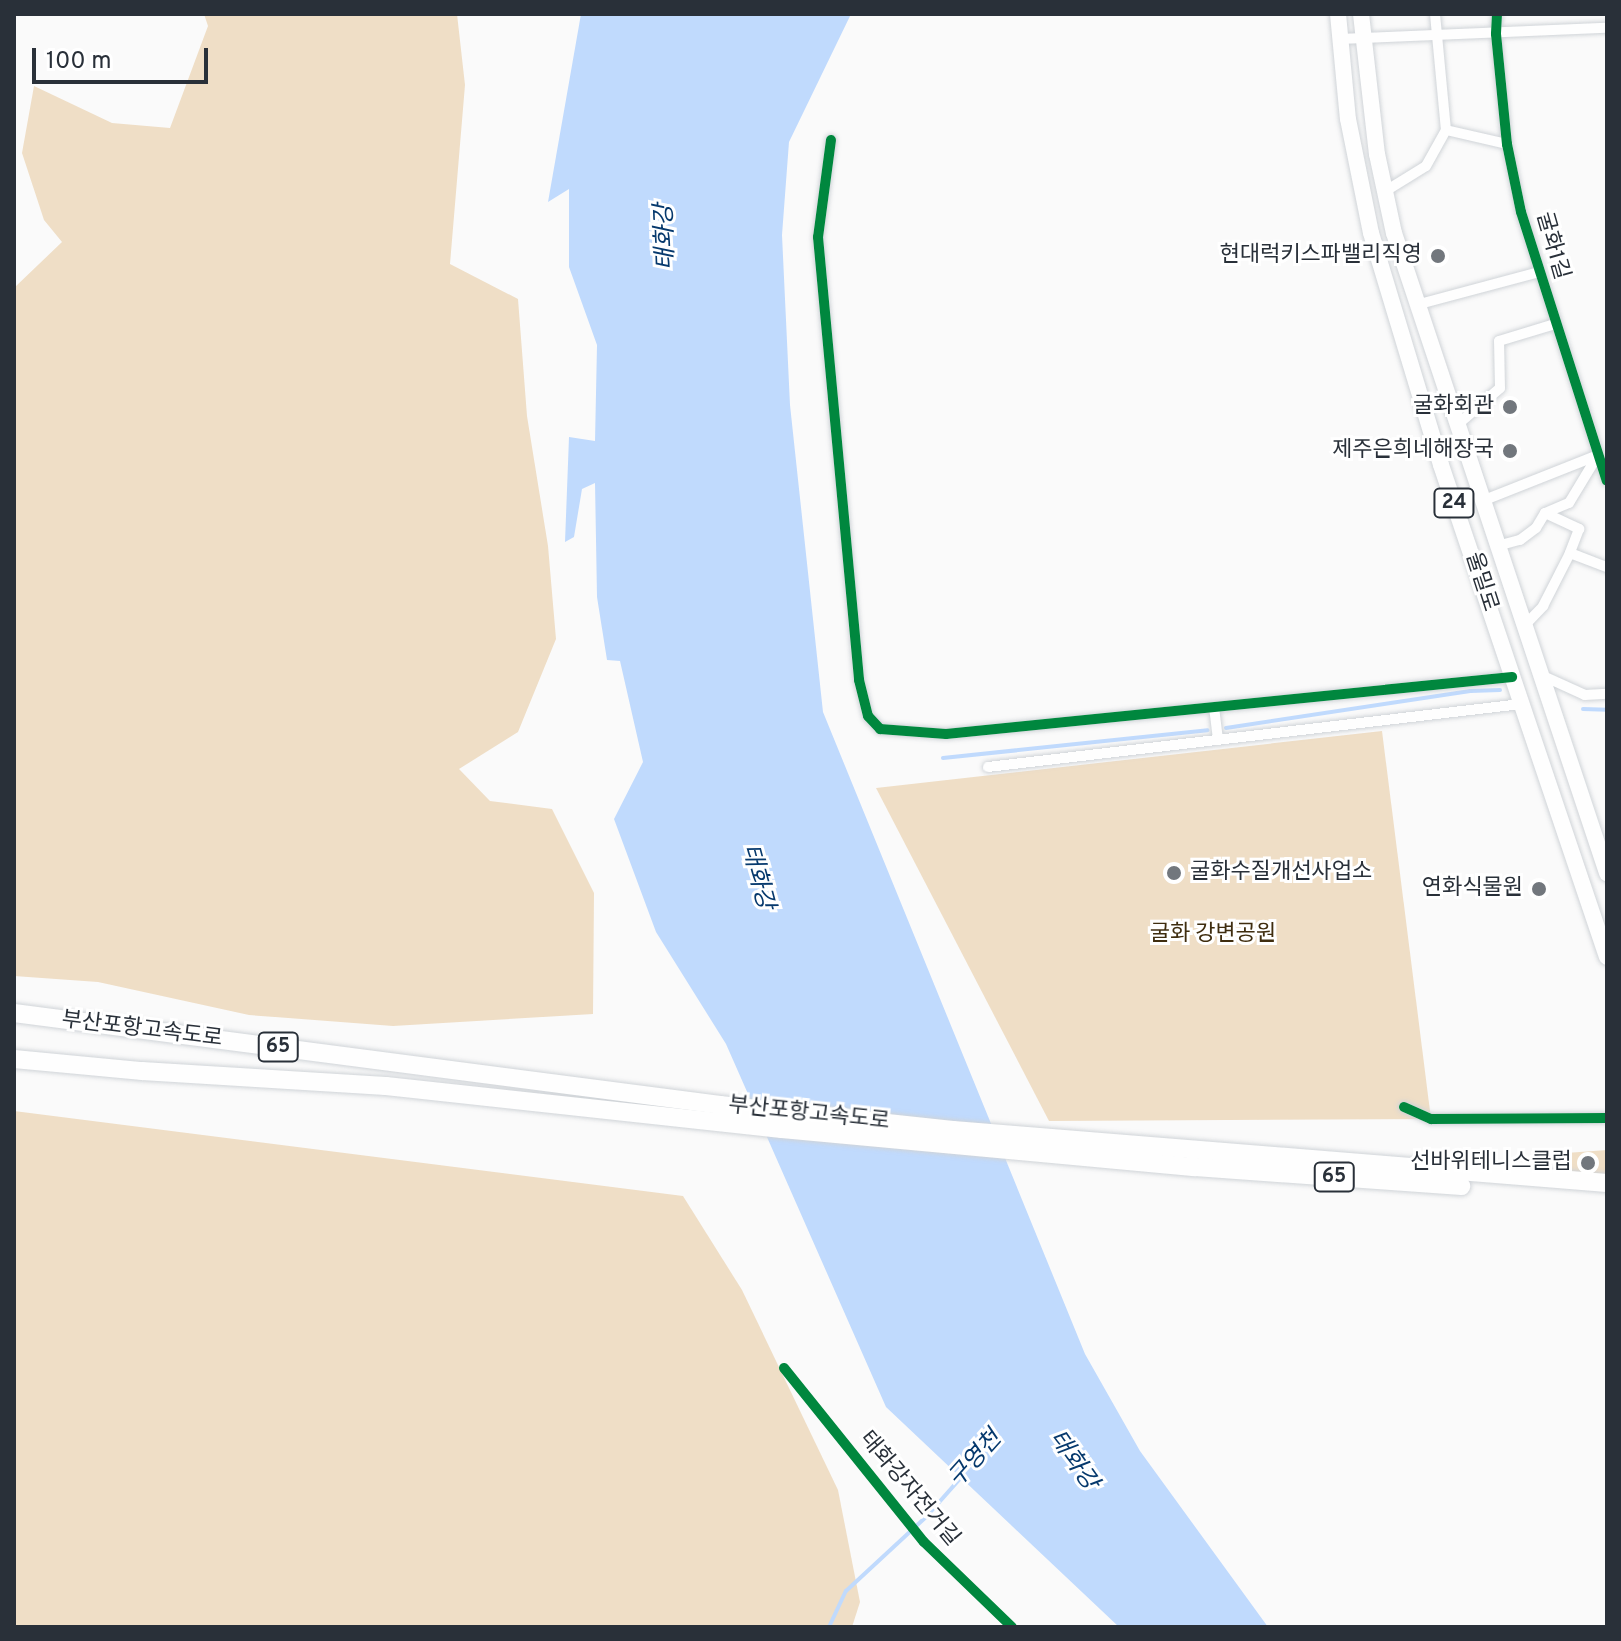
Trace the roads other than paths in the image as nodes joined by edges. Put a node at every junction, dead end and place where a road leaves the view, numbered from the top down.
1 (1338, 14) edge
2 (1361, 14) edge
3 (1435, 14) edge
4 (1497, 14) edge
5 (1607, 28) edge
6 (1496, 34) junction
7 (1436, 36) junction
8 (1339, 39) junction
9 (1362, 39) junction
10 (1446, 130) junction
11 (831, 140) dead end
12 (1507, 144) junction
13 (1384, 192) junction
14 (1539, 272) junction
15 (1416, 305) junction
16 (1555, 324) junction
17 (1456, 426) junction
18 (1598, 455) junction
19 (1607, 481) edge
20 (1482, 501) junction
21 (1545, 513) junction
22 (1497, 546) junction
23 (1570, 553) junction
24 (1607, 567) edge
25 (1524, 626) junction
26 (1541, 675) junction
27 (1512, 677) junction
28 (1607, 694) edge
29 (1521, 704) junction
30 (1214, 707) junction
31 (1218, 739) junction
32 (988, 767) dead end
33 (1607, 873) edge
34 (1607, 957) edge
35 (14, 1013) edge
36 (14, 1059) edge
37 (1404, 1107) dead end
38 (1607, 1118) edge
39 (1607, 1183) edge
40 (1607, 1195) edge

1 - 8 main road, 울밀로 / 24
2 - 9 main road, 울밀로 / 24
3 - 7 street
4 - 6 street, 굴화1길
5 - 6 street
6 - 7 street
6 - 12 street, 굴화1길
7 - 9 street
7 - 10 street
8 - 9 street
8 - 27 main road, 울밀로 / 24
9 - 13 main road, 울밀로 / 24
10 - 12 street
10 - 13 street
11 - 30 street
12 - 14 street, 굴화1길
13 - 15 main road, 울밀로 / 24
14 - 15 street
14 - 16 street, 굴화1길
15 - 17 main road, 울밀로 / 24
16 - 17 street
16 - 18 street, 굴화1길
17 - 20 main road, 울밀로 / 24
18 - 19 street, 굴화1길
18 - 20 street
18 - 21 street
20 - 22 main road, 울밀로 / 24
21 - 22 street
21 - 23 street
22 - 25 main road, 울밀로 / 24
23 - 24 street
23 - 25 street
25 - 26 main road, 울밀로 / 24
26 - 28 street
26 - 33 main road, 울밀로 / 24
27 - 29 main road, 울밀로 / 24
27 - 30 street
29 - 31 street
29 - 34 main road, 울밀로 / 24
30 - 31 street
31 - 32 street
35 - 39 highway, 부산포항고속도로 / 65
36 - 40 highway, 부산포항고속도로 / 65
37 - 38 street

